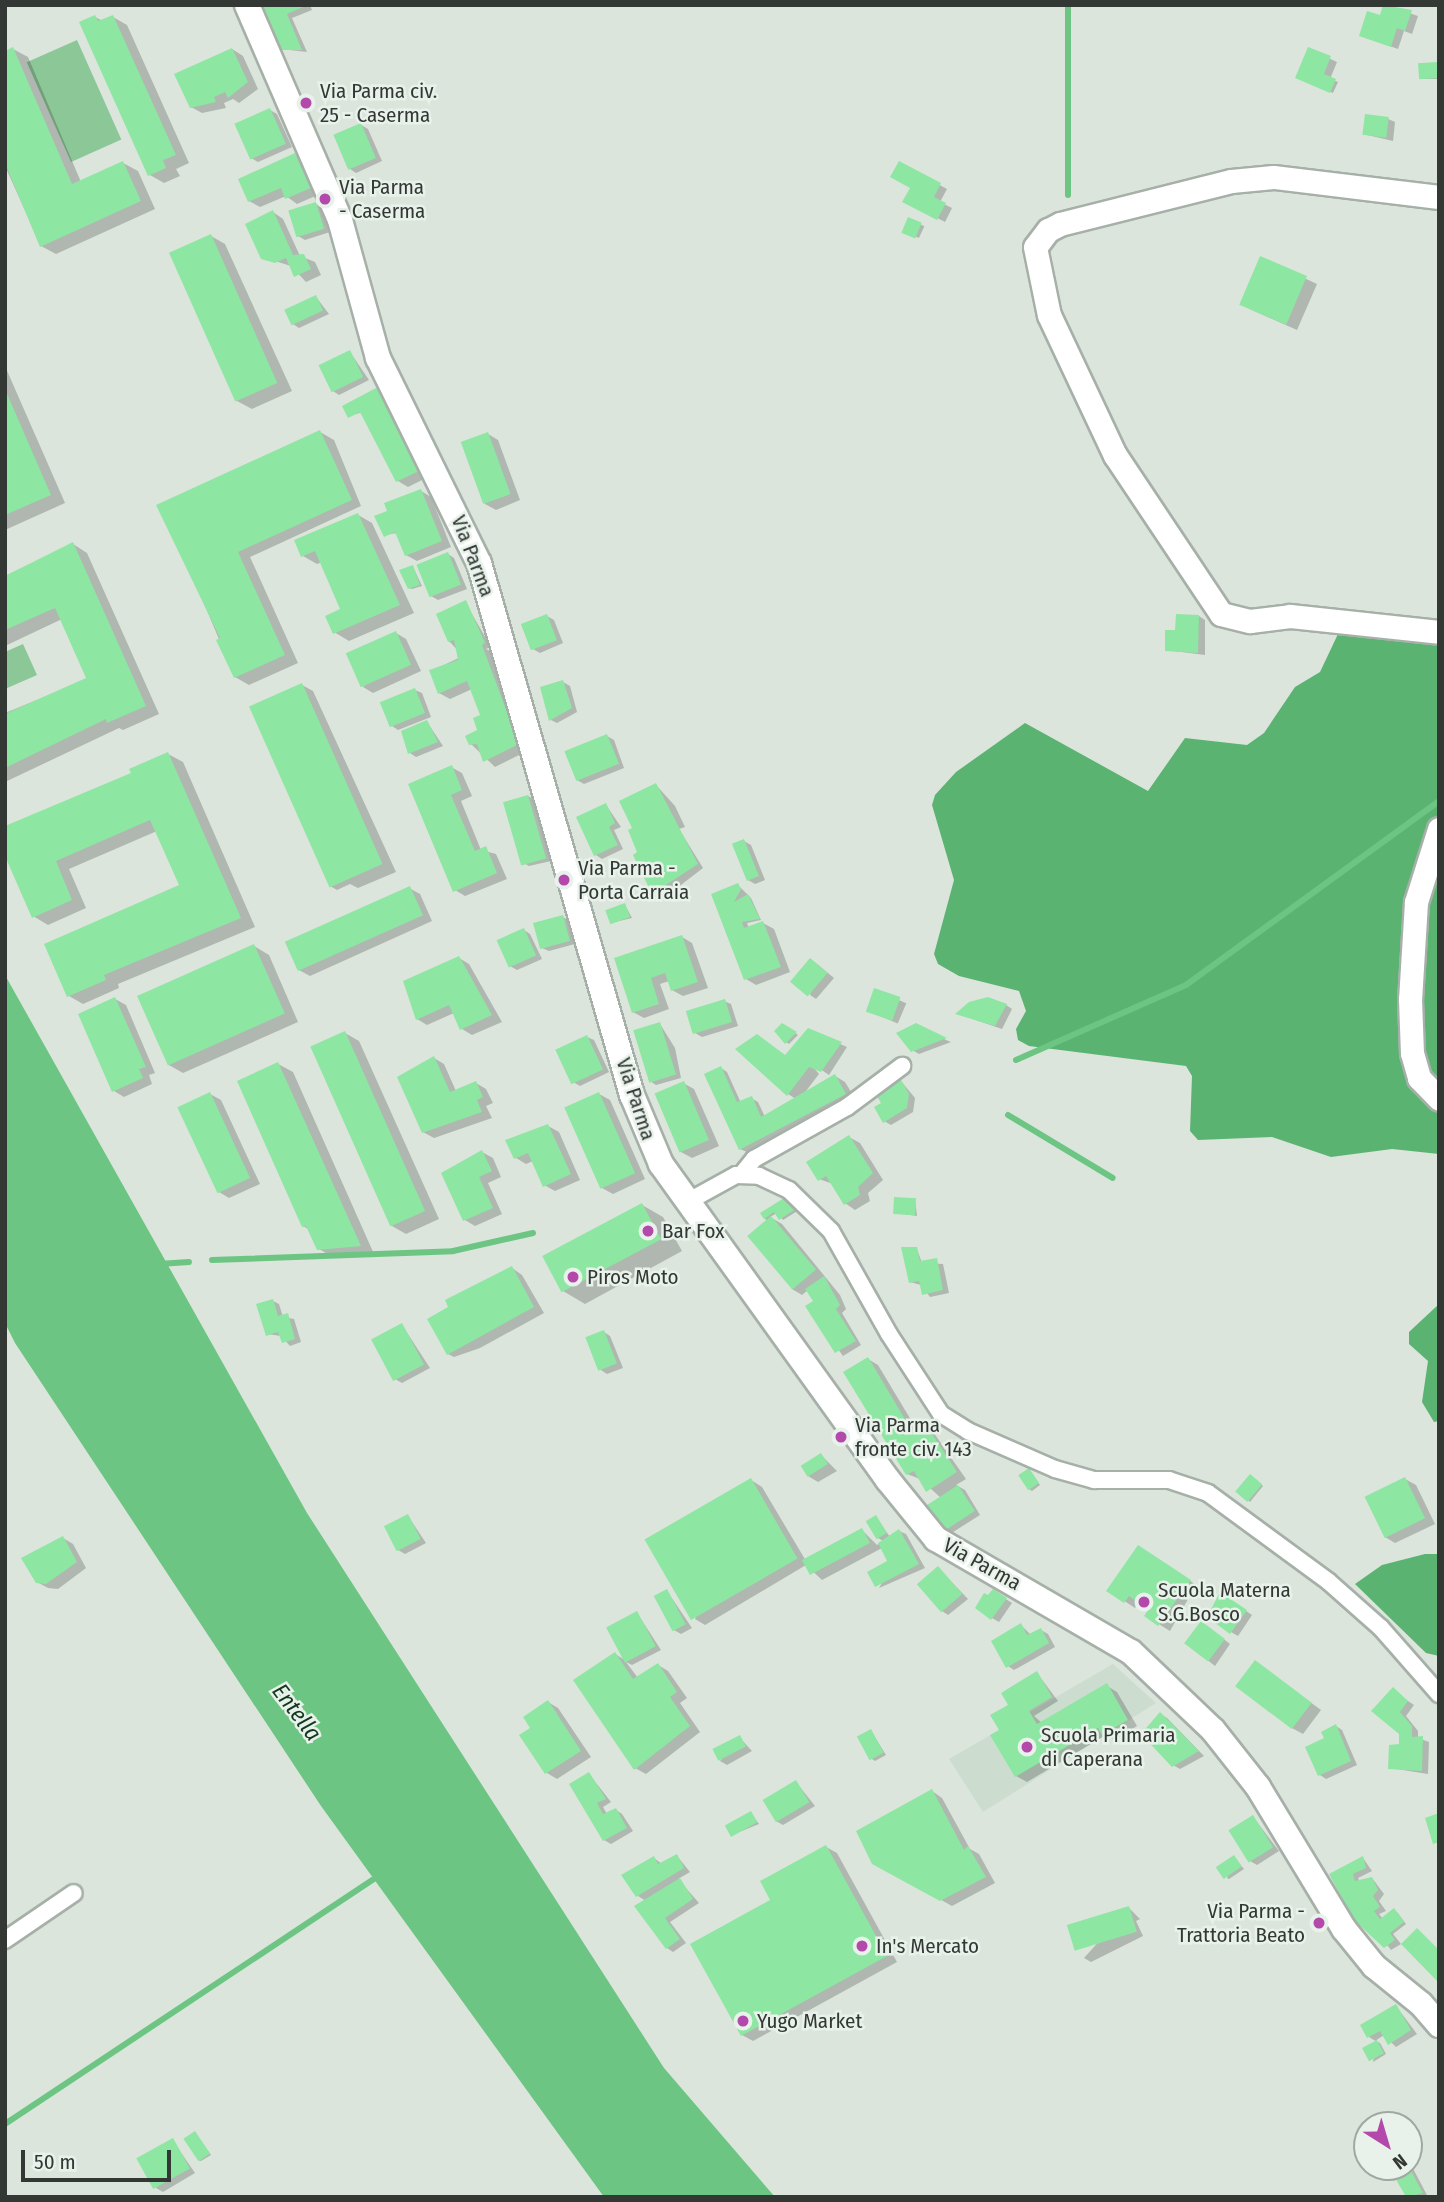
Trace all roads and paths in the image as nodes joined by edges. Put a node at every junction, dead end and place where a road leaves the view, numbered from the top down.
1 (247, 5) edge
2 (1439, 197) edge
3 (1439, 632) edge
4 (1439, 829) edge
5 (902, 1066) dead end
6 (1439, 1099) edge
7 (741, 1175) junction
8 (687, 1202) junction
9 (1439, 1694) edge
10 (74, 1893) dead end
11 (5, 1940) edge
12 (1439, 2025) edge

1 - 8 main road, Via Parma
2 - 3 street
4 - 6 street
5 - 7 street
7 - 8 street
7 - 9 street
8 - 12 main road, Via Parma
10 - 11 street

